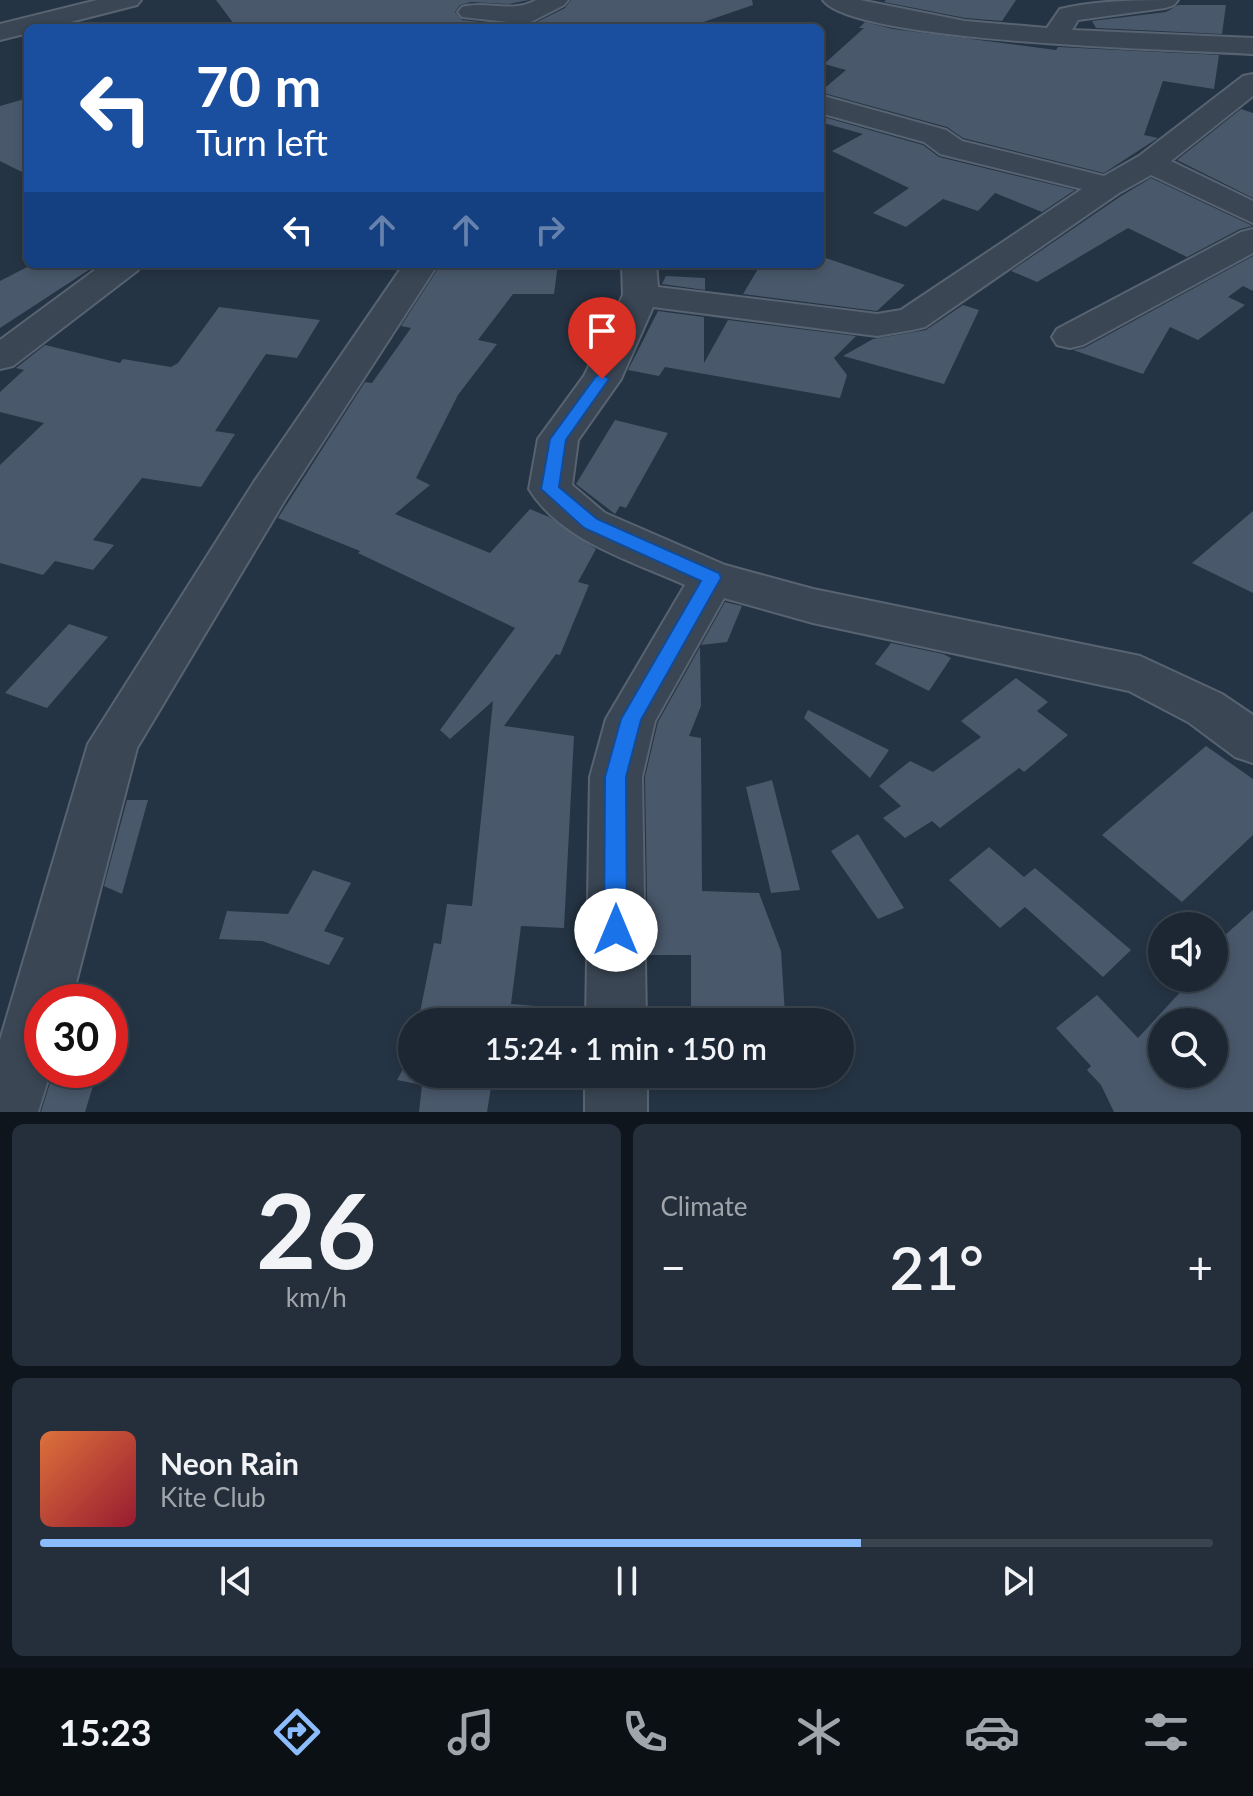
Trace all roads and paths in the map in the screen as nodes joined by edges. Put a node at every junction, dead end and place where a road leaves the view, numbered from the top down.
1 (128, 0) edge
2 (555, 0) edge
3 (836, 0) edge
4 (1165, 0) edge
5 (871, 3) edge
6 (468, 13) edge
7 (527, 16) junction
8 (32, 24) edge
9 (550, 24) edge
10 (24, 26) edge
11 (1053, 31) junction
12 (0, 32) edge
13 (1253, 34) edge
14 (1253, 46) edge
15 (1253, 82) edge
16 (824, 105) edge
17 (1150, 163) junction
18 (1108, 186) junction
19 (1253, 213) edge
20 (1253, 239) edge
21 (120, 268) edge
22 (418, 268) edge
23 (640, 280) edge
24 (1070, 337) dead end
25 (0, 358) edge
26 (712, 578) junction
27 (1253, 742) edge
28 (616, 1008) edge
29 (616, 1088) edge
30 (7, 1112) edge
31 (616, 1112) edge

1 - 8 street
2 - 7 street
3 - 5 street
4 - 11 street
5 - 11 street
6 - 7 street
7 - 9 street
10 - 12 street
11 - 13 street
11 - 14 street
15 - 17 street
16 - 18 street
17 - 18 street
17 - 19 street
18 - 23 street
20 - 24 street
21 - 25 street
22 - 30 street
23 - 26 street
26 - 27 street
26 - 28 street
29 - 31 street

